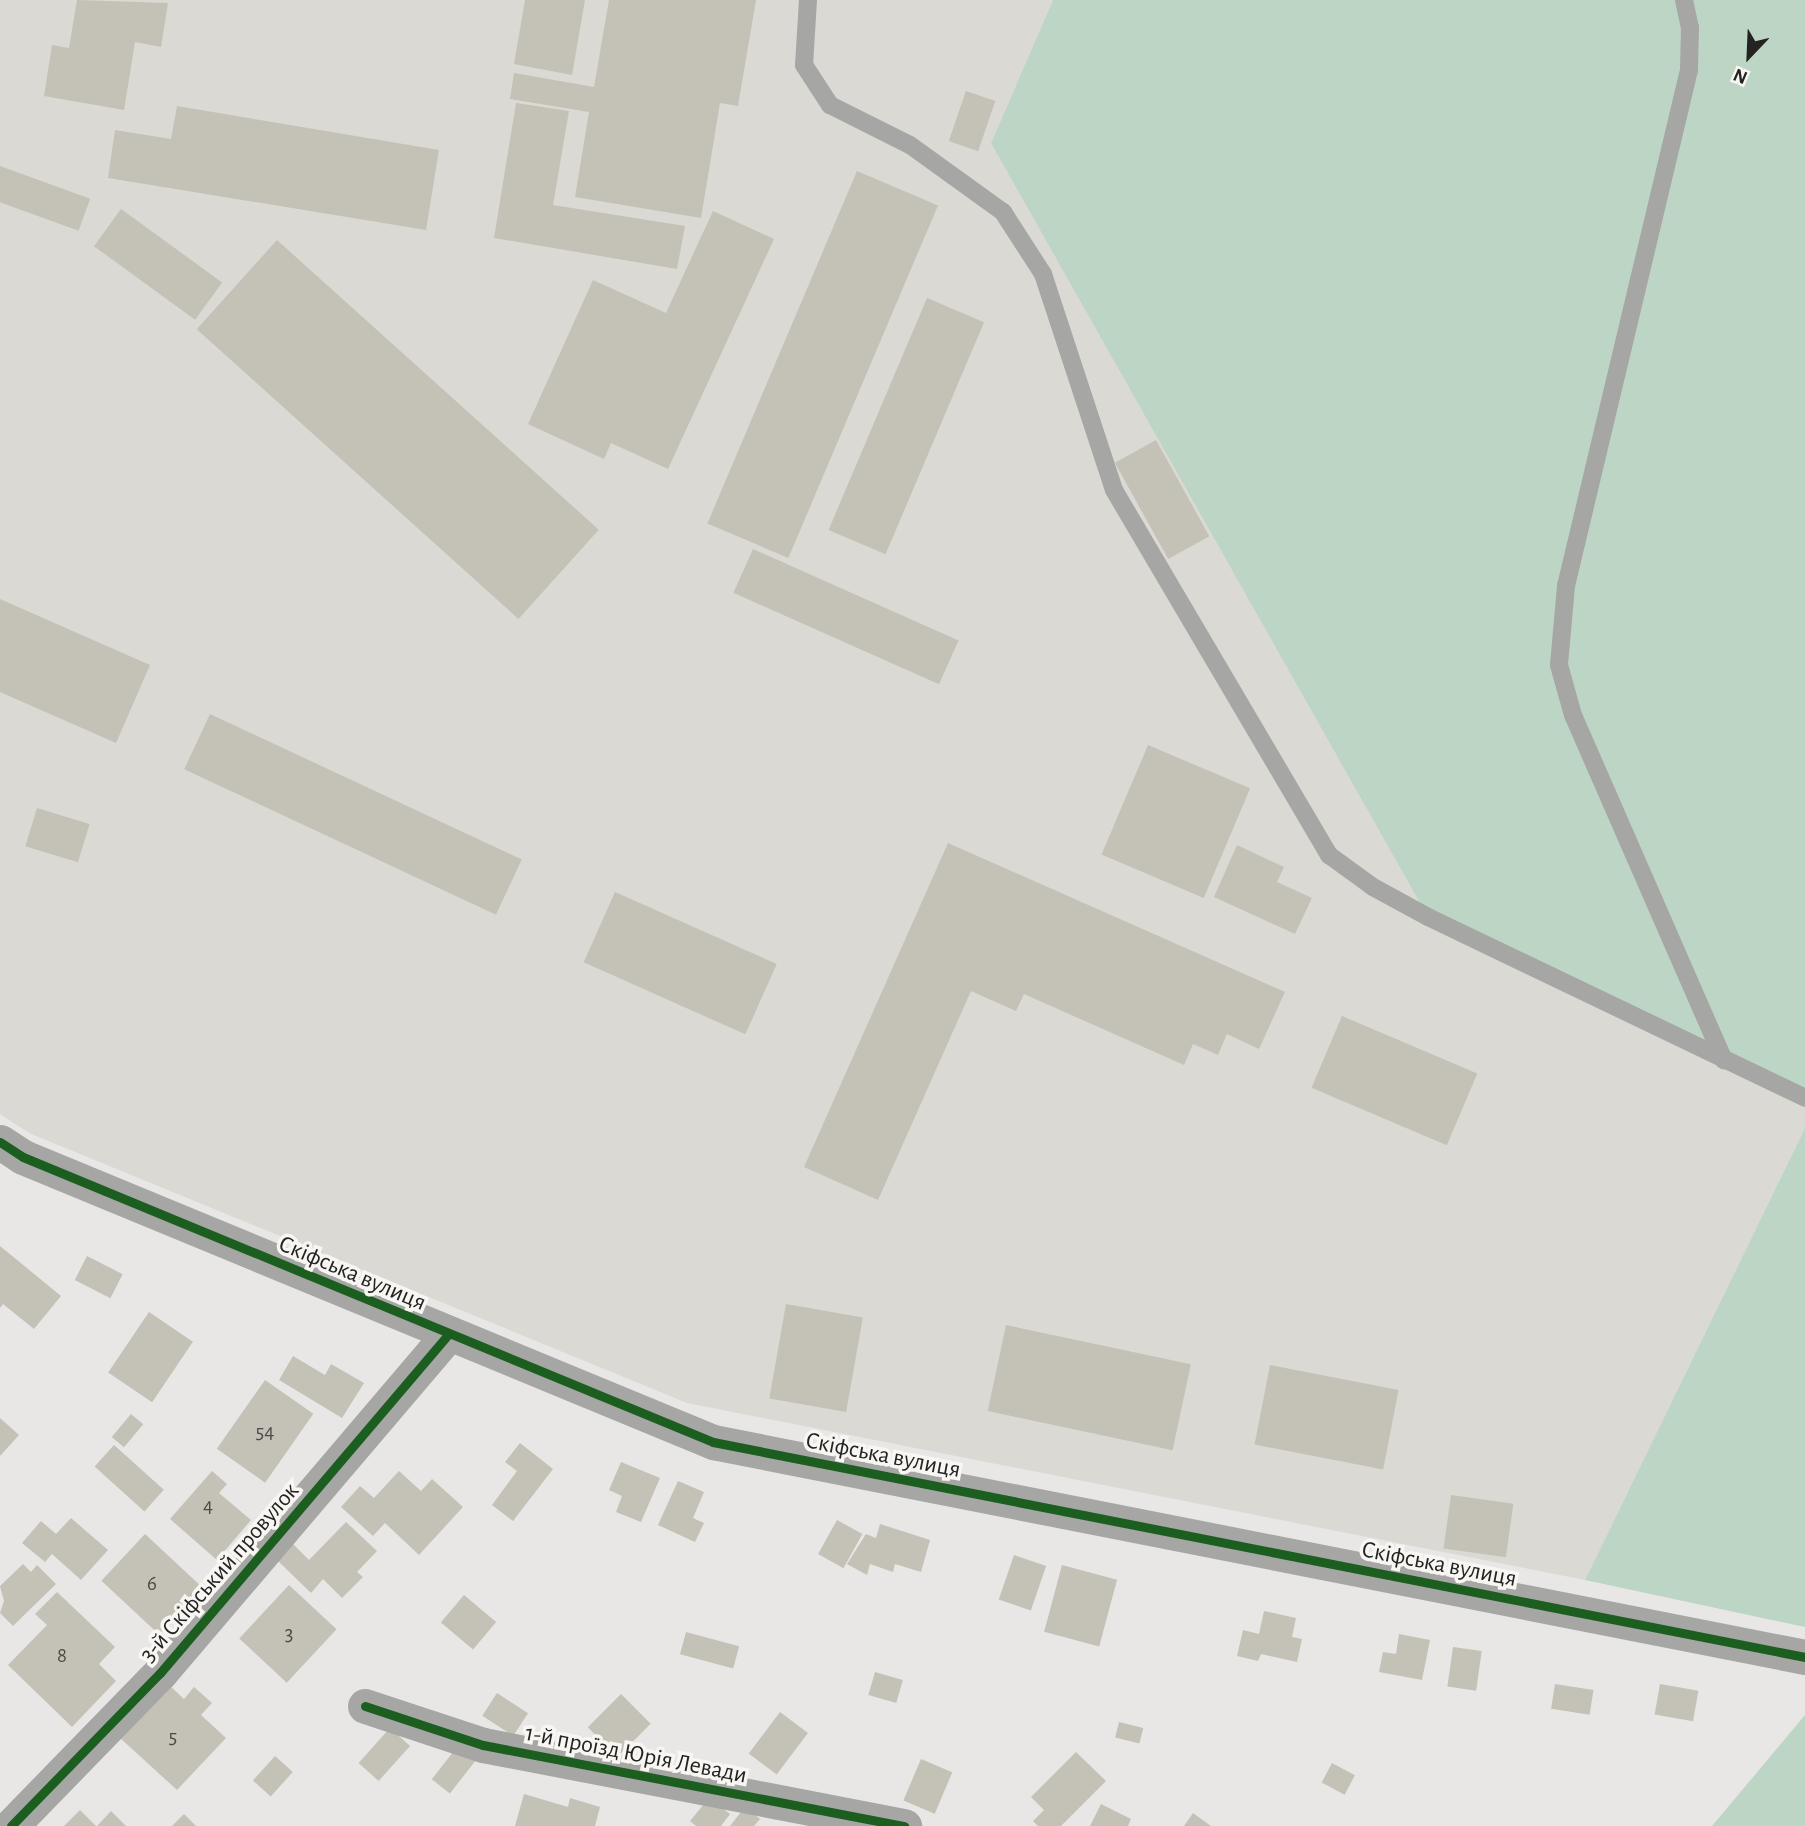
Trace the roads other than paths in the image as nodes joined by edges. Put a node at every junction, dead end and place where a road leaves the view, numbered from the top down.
1 (808, 0) edge
2 (1684, 0) edge
3 (1724, 1059) junction
4 (1805, 1098) edge
5 (8, 1159) edge
6 (448, 1335) junction
7 (1805, 1657) edge
8 (365, 1706) dead end
9 (11, 1826) edge
10 (904, 1826) edge

1 - 3 lane
2 - 3 lane
3 - 4 lane
5 - 6 street, Скіфська вулиця
6 - 7 street, Скіфська вулиця
6 - 9 street, 3-й Скіфський провулок
8 - 10 street, 1-й проїзд Юрія Левади

